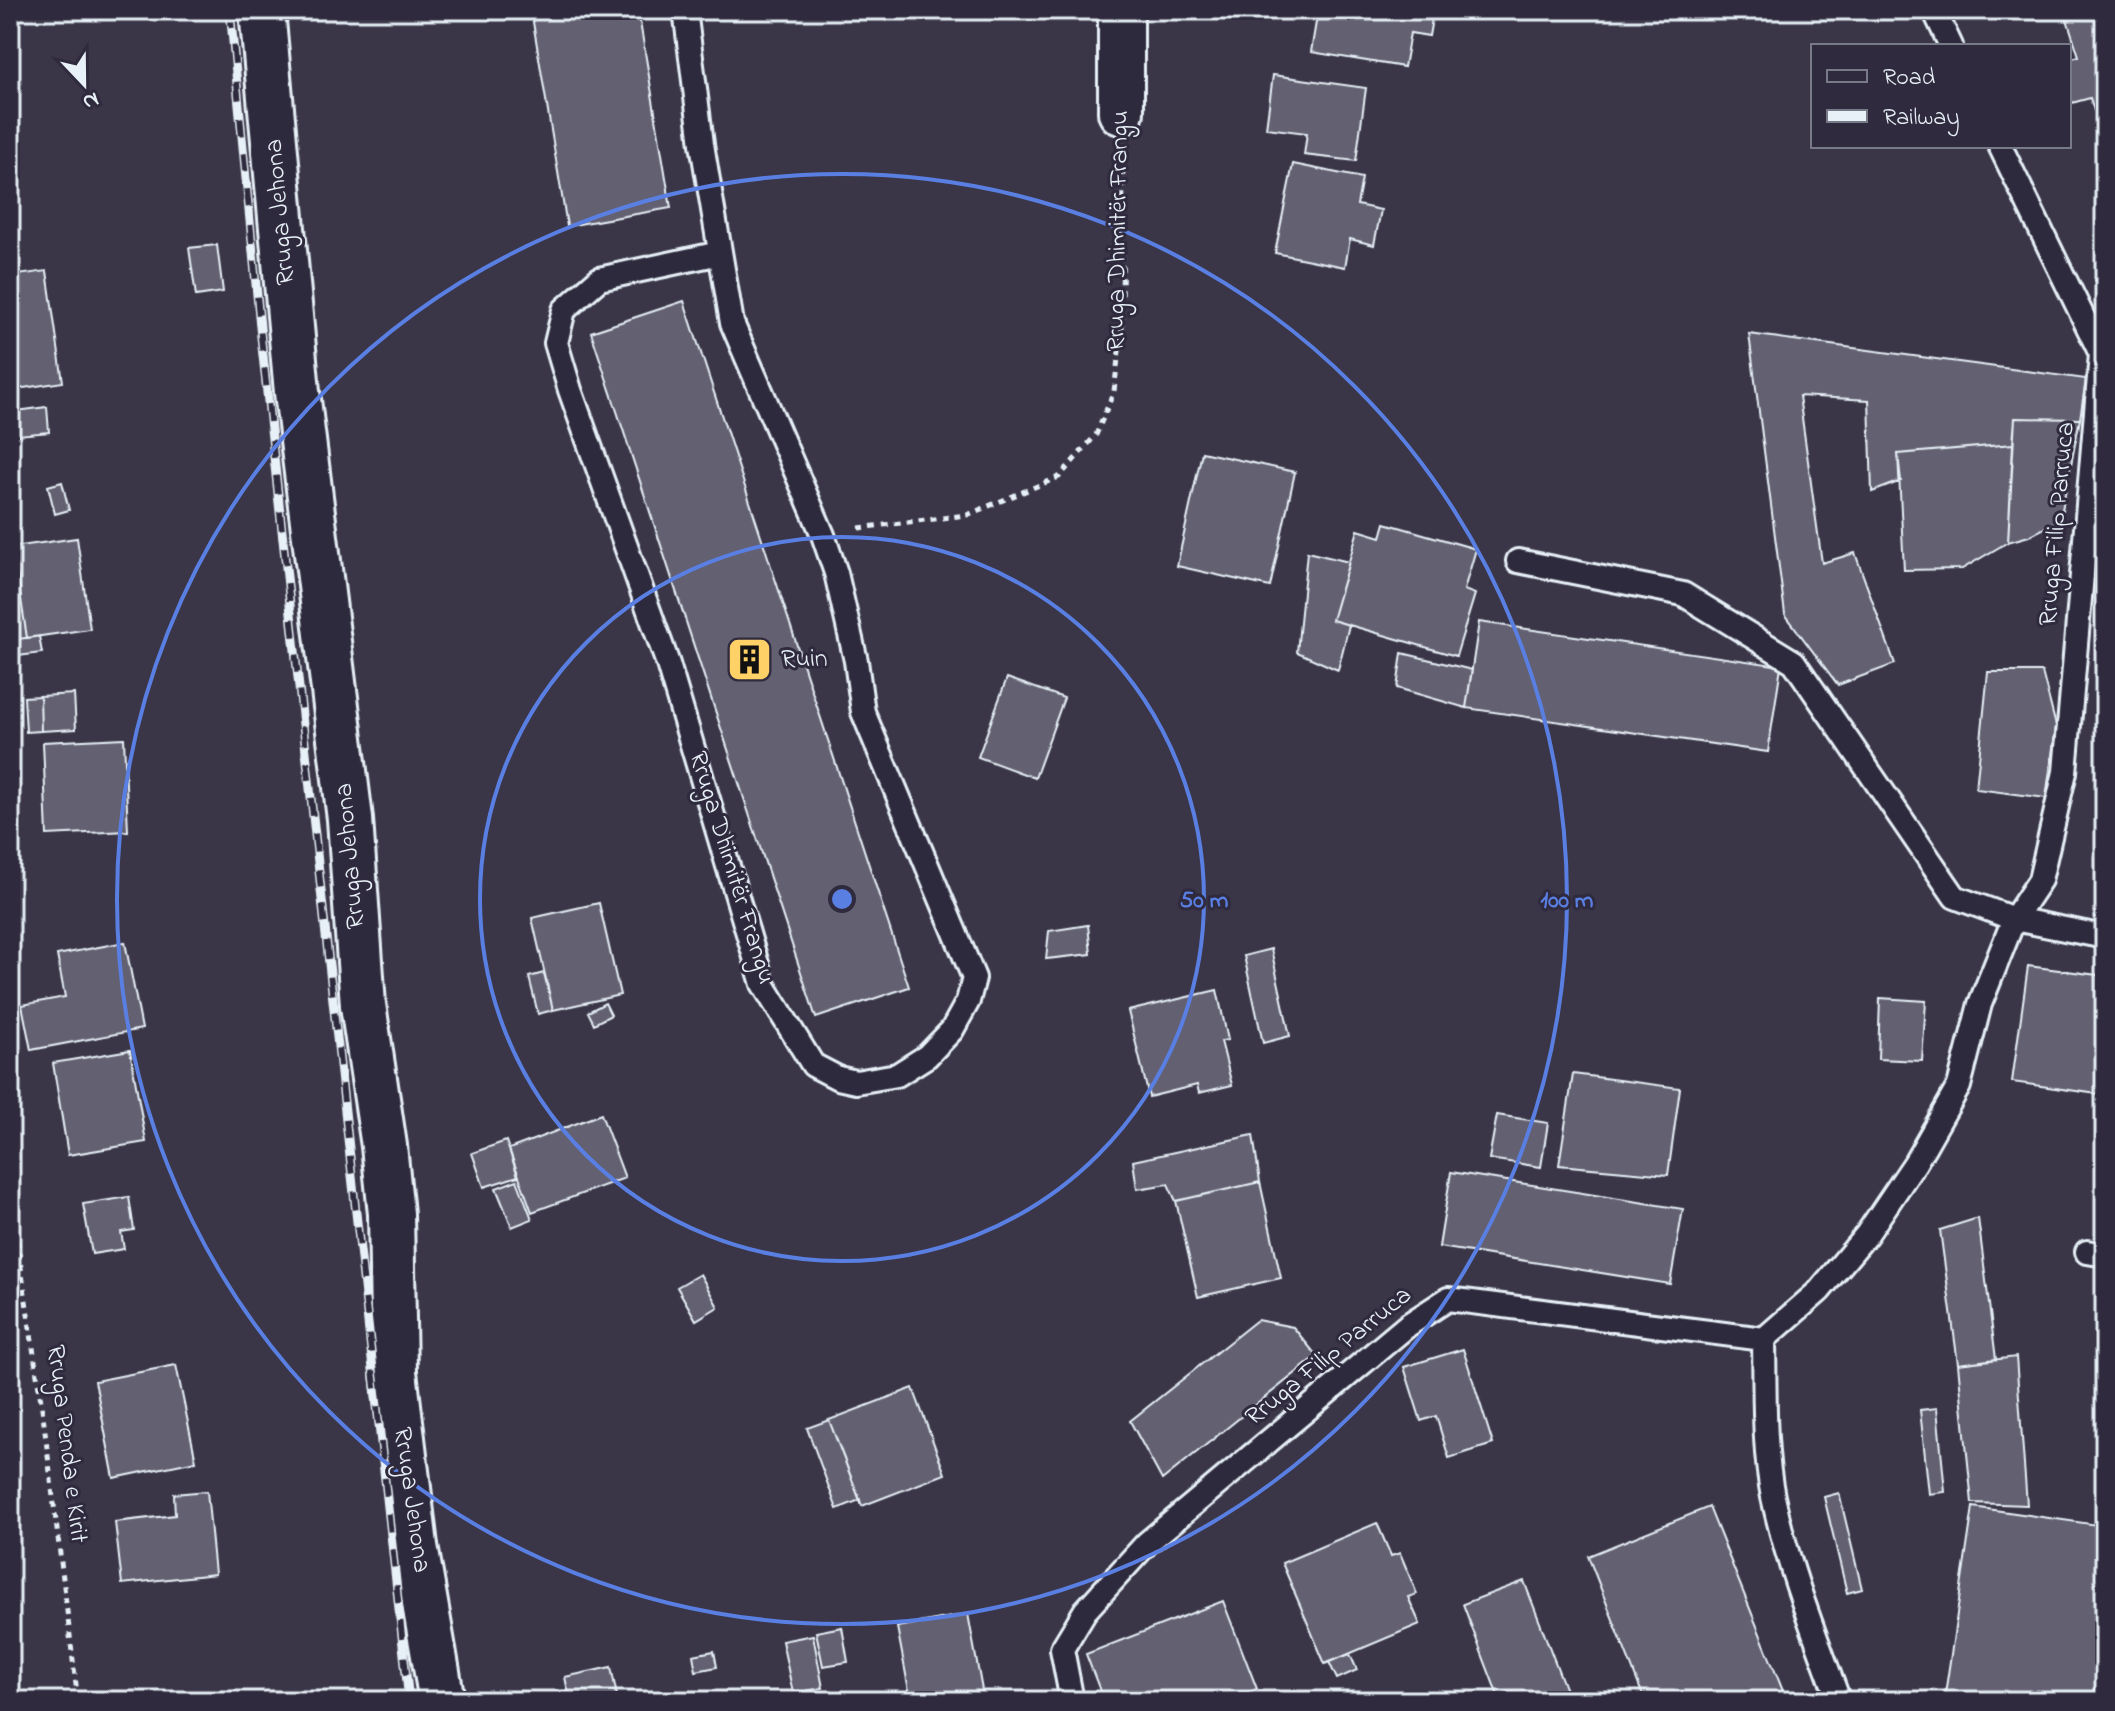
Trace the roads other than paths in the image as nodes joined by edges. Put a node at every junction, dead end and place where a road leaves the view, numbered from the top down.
1 (262, 10) edge
2 (685, 10) edge
3 (1121, 10) edge
4 (1934, 10) edge
5 (1950, 44) edge
6 (1121, 112) road end
7 (2001, 148) edge
8 (720, 253) junction
9 (1518, 561) dead end
10 (2014, 919) junction
11 (2105, 937) edge
12 (1764, 1339) junction
13 (442, 1701) edge
14 (1072, 1701) edge
15 (1839, 1701) edge

1 - 13 street, Rruga Jehona
2 - 8 lane, Rruga Dhimitër Frangu
3 - 6 street, Rruga Dhimitër Frangu
4 - 5 lane
7 - 10 lane, Rruga Filip Parruca
8 - 8 lane, Rruga Dhimitër Frangu
9 - 10 lane
10 - 11 lane
10 - 12 lane, Rruga Filip Parruca
12 - 14 lane, Rruga Filip Parruca
12 - 15 lane

